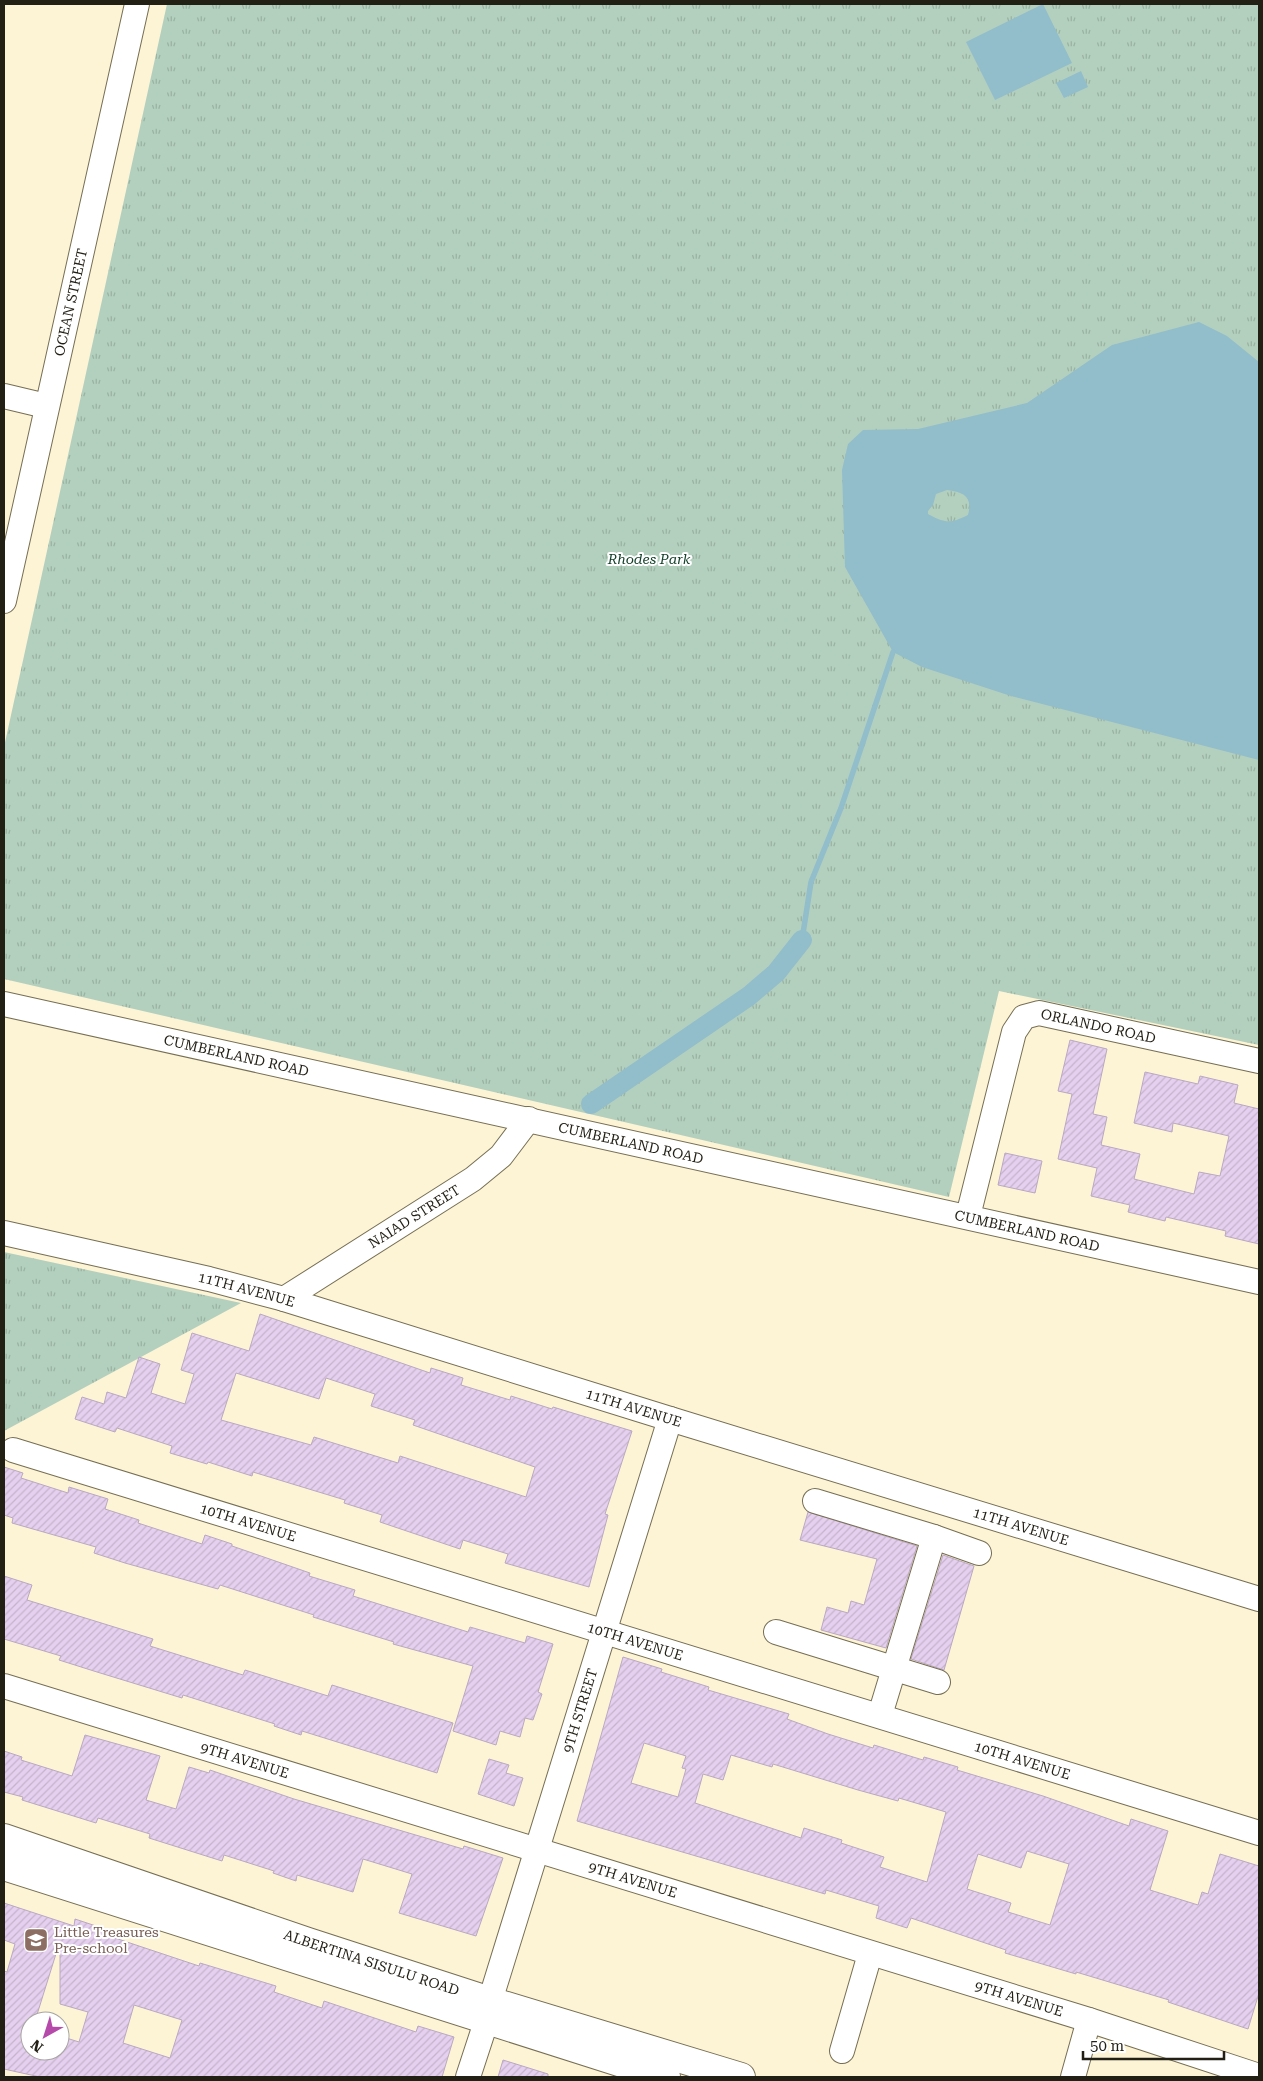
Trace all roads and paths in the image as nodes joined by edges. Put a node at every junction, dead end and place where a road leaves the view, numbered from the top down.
1 (137, 4) edge
2 (4, 396) edge
3 (46, 406) junction
4 (4, 601) edge
5 (4, 1004) edge
6 (1259, 1061) edge
7 (529, 1119) junction
8 (968, 1216) junction
9 (4, 1233) edge
10 (1259, 1282) edge
11 (284, 1299) junction
12 (670, 1419) junction
13 (13, 1450) dead end
14 (815, 1501) dead end
15 (934, 1537) junction
16 (979, 1553) dead end
17 (1259, 1599) edge
18 (603, 1631) junction
19 (776, 1632) dead end
20 (894, 1668) junction
21 (938, 1682) dead end
22 (4, 1686) edge
23 (880, 1715) junction
24 (1259, 1833) edge
25 (4, 1838) edge
26 (538, 1850) junction
27 (4, 1866) edge
28 (870, 1954) junction
29 (488, 2011) junction
30 (1089, 2020) junction
31 (842, 2051) dead end
32 (1259, 2076) edge
33 (468, 2077) edge
34 (666, 2077) edge
35 (742, 2077) edge
36 (1072, 2077) edge

1 - 3 street, OCEAN STREET
2 - 3 street
3 - 4 street, OCEAN STREET
5 - 7 street, CUMBERLAND ROAD
6 - 8 street, ORLANDO ROAD
7 - 8 street, CUMBERLAND ROAD
7 - 11 street, NAIAD STREET
8 - 10 street, CUMBERLAND ROAD
9 - 11 street, 11TH AVENUE
11 - 12 street, 11TH AVENUE
12 - 17 street, 11TH AVENUE
12 - 18 street, 9TH STREET
13 - 18 street, 10TH AVENUE
14 - 15 street
15 - 16 street
15 - 20 street
18 - 23 street, 10TH AVENUE
18 - 26 street, 9TH STREET
19 - 20 street
20 - 21 street
20 - 23 street
22 - 26 street, 9TH AVENUE
23 - 24 street, 10TH AVENUE
25 - 29 main road, ALBERTINA SISULU ROAD
26 - 28 street, 9TH AVENUE
26 - 29 street, 9TH STREET
27 - 29 main road, ALBERTINA SISULU ROAD
28 - 30 street, 9TH AVENUE
28 - 31 street
29 - 33 street, 9TH STREET
29 - 34 main road, ALBERTINA SISULU ROAD
29 - 35 main road, ALBERTINA SISULU ROAD
30 - 32 street, 9TH AVENUE
30 - 36 street

